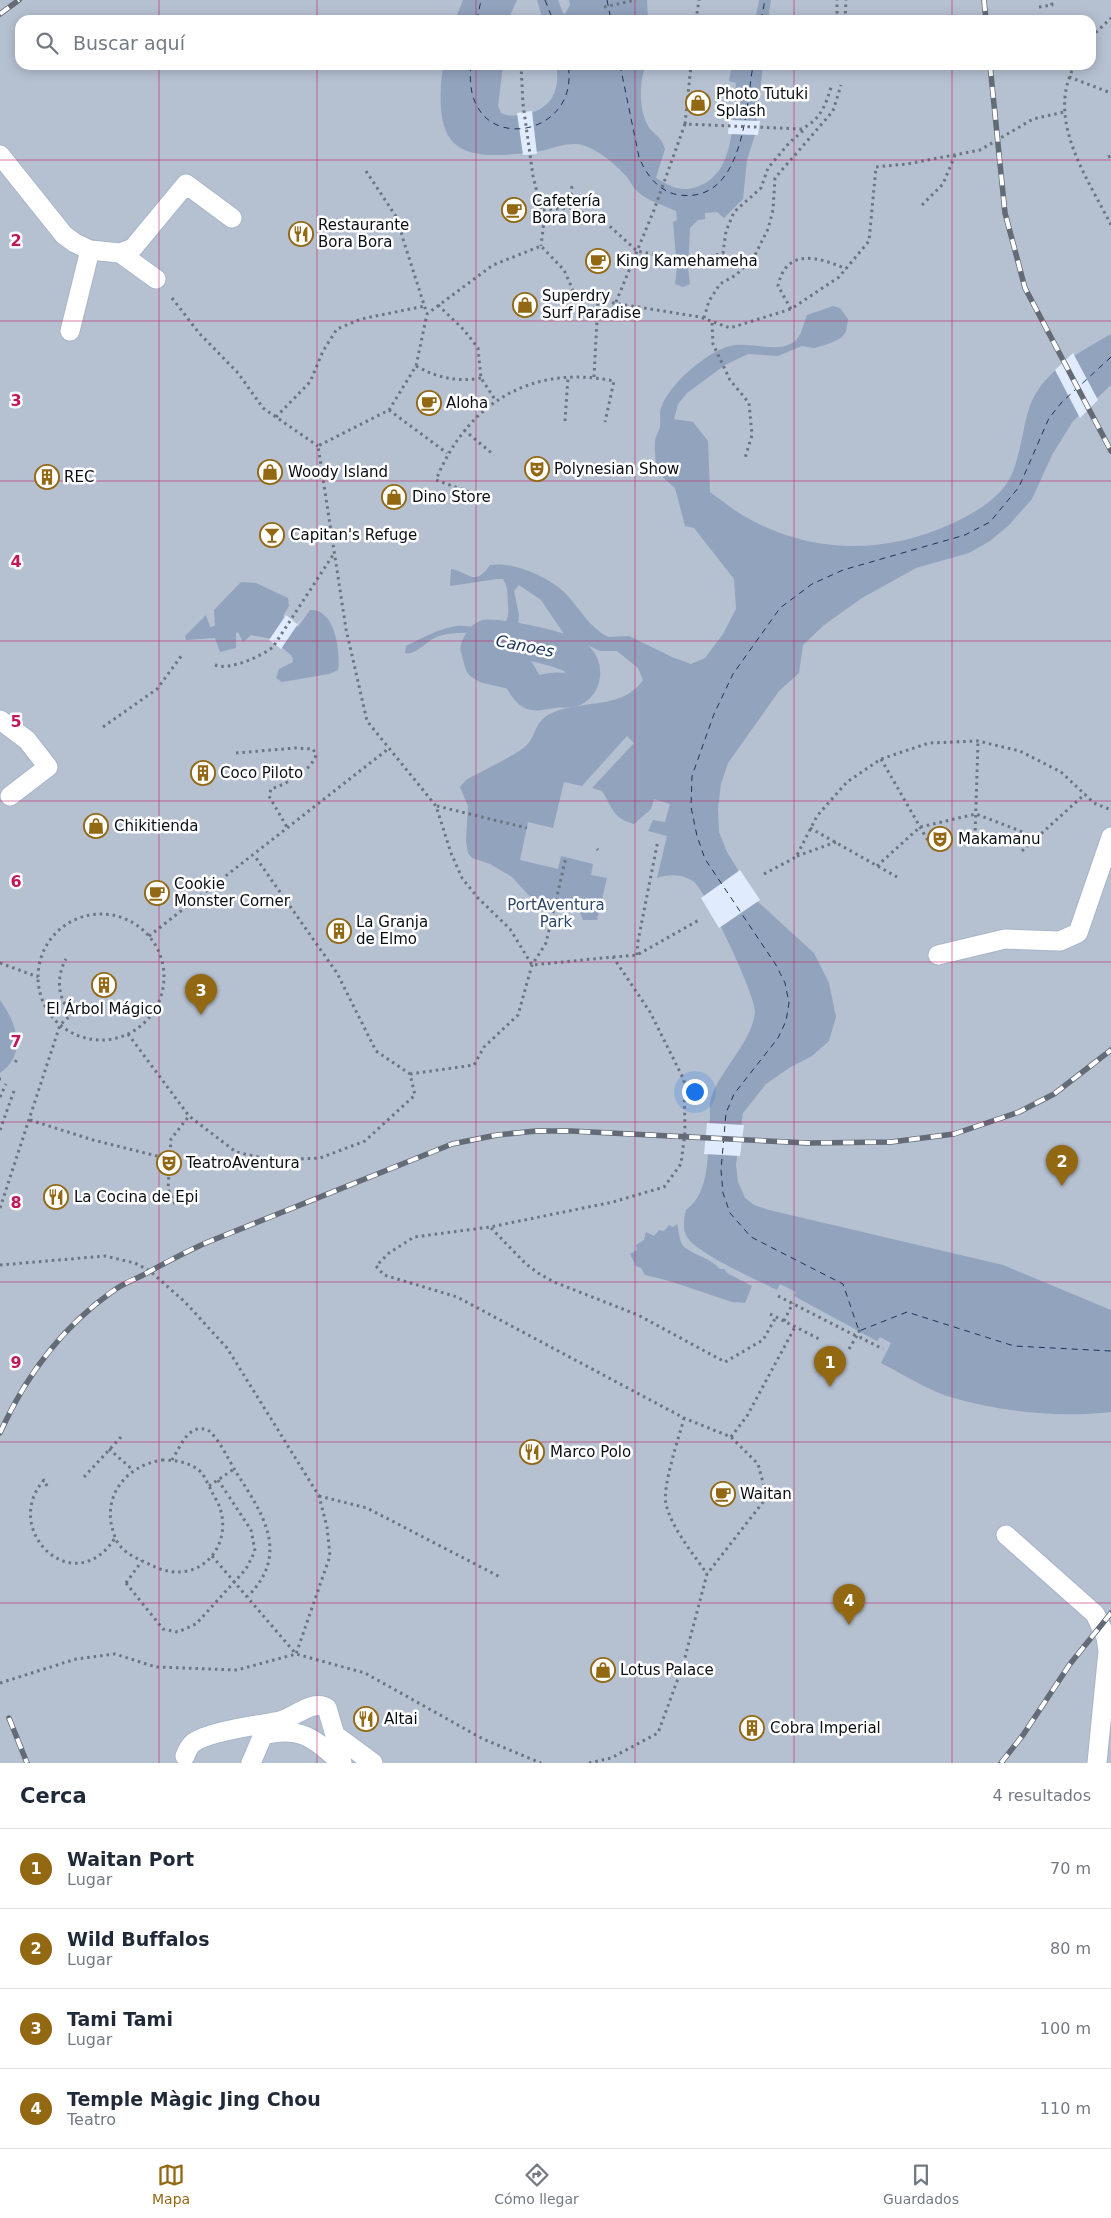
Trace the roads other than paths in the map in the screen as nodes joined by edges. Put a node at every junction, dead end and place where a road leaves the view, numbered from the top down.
1 (0, 154) edge
2 (232, 218) dead end
3 (90, 250) junction
4 (120, 253) junction
5 (161, 285) road end
6 (70, 331) dead end
7 (0, 720) edge
8 (10, 796) dead end
9 (1111, 837) edge
10 (938, 954) dead end
11 (1006, 1535) dead end
12 (262, 1735) junction
13 (184, 1759) edge
14 (333, 1760) edge
15 (251, 1763) edge
16 (373, 1763) edge
17 (1097, 1763) edge

1 - 3 lane
2 - 4 lane
3 - 4 lane
3 - 6 lane
4 - 5 lane
7 - 8 lane
9 - 10 lane
11 - 17 lane
12 - 13 lane
12 - 14 lane
12 - 15 lane
13 - 16 lane

